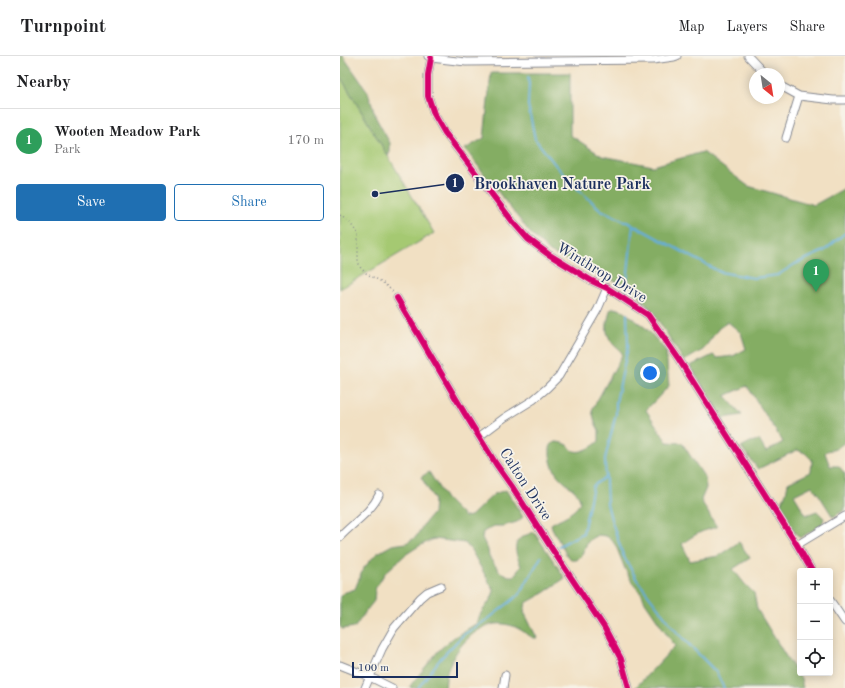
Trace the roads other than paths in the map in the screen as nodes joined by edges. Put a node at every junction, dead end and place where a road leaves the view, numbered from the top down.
1 (677, 56) edge
2 (748, 56) edge
3 (429, 57) edge
4 (759, 68) edge
5 (785, 88) edge
6 (799, 96) junction
7 (845, 100) edge
8 (786, 138) dead end
9 (607, 288) junction
10 (397, 298) road end
11 (480, 436) junction
12 (379, 495) dead end
13 (845, 516) edge
14 (340, 536) edge
15 (797, 545) junction
16 (810, 568) edge
17 (441, 586) dead end
18 (833, 604) edge
19 (845, 622) edge
20 (340, 665) edge
21 (505, 675) dead end
22 (370, 677) junction
23 (627, 687) edge
24 (365, 688) edge
25 (392, 688) edge
26 (503, 688) edge

1 - 3 street
2 - 4 street
3 - 9 street, Winthrop Drive
5 - 6 street
6 - 7 street
6 - 8 street
9 - 11 street
9 - 15 street, Winthrop Drive
10 - 11 street, Calton Drive
11 - 23 street, Calton Drive
12 - 14 street
13 - 15 street
15 - 16 street, Winthrop Drive
17 - 22 street
18 - 19 street
20 - 22 street
21 - 26 street
22 - 24 street
22 - 25 street

